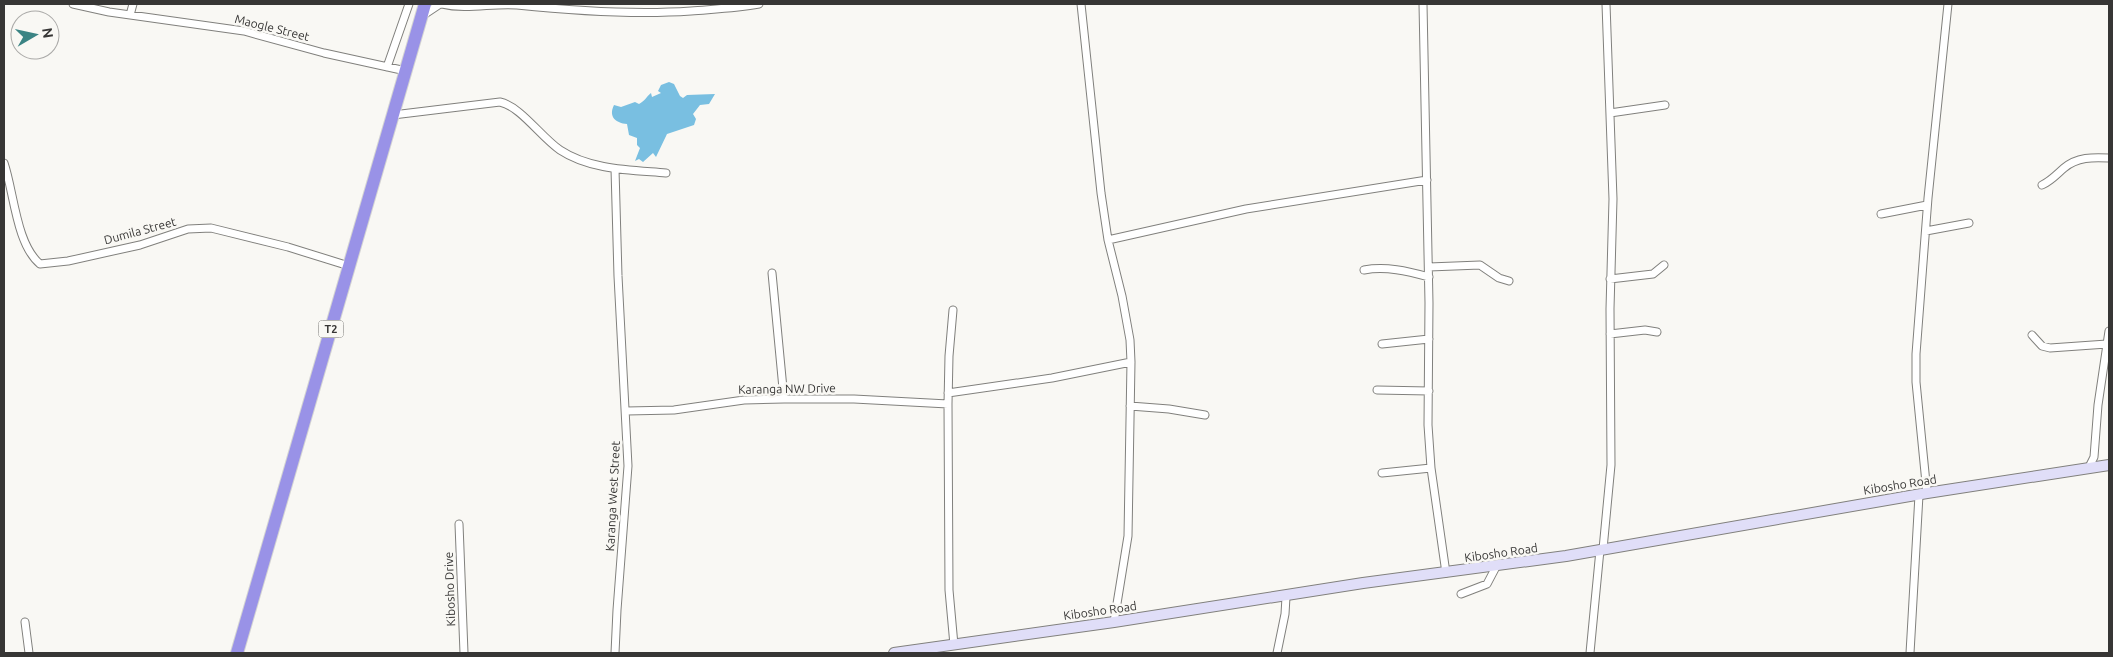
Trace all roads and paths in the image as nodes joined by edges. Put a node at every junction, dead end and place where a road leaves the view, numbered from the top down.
1 (73, 4) edge
2 (133, 4) edge
3 (409, 4) edge
4 (441, 4) edge
5 (759, 4) edge
6 (1081, 4) edge
7 (1423, 4) edge
8 (1606, 4) edge
9 (1948, 4) edge
10 (423, 10) edge
11 (130, 16) junction
12 (387, 67) junction
13 (406, 71) junction
14 (1664, 105) dead end
15 (1610, 113) junction
16 (393, 115) junction
17 (2109, 158) edge
18 (4, 164) edge
19 (615, 169) junction
20 (666, 173) dead end
21 (1426, 180) junction
22 (2042, 185) dead end
23 (1927, 205) junction
24 (1881, 214) dead end
25 (1969, 223) dead end
26 (1926, 231) junction
27 (1108, 240) junction
28 (1664, 265) dead end
29 (349, 266) junction
30 (1429, 266) junction
31 (1364, 270) dead end
32 (772, 273) dead end
33 (1429, 277) junction
34 (1610, 280) junction
35 (1509, 281) dead end
36 (953, 310) dead end
37 (2109, 331) edge
38 (1657, 332) dead end
39 (1610, 334) junction
40 (2032, 335) dead end
41 (1430, 339) junction
42 (1382, 344) dead end
43 (2108, 344) junction
44 (1131, 362) junction
45 (1377, 390) dead end
46 (1429, 391) junction
47 (948, 393) junction
48 (784, 399) junction
49 (948, 404) junction
50 (1130, 406) junction
51 (626, 411) junction
52 (1206, 415) dead end
53 (2109, 465) edge
54 (1431, 468) junction
55 (2088, 469) junction
56 (1382, 473) dead end
57 (1923, 494) junction
58 (459, 524) dead end
59 (1602, 550) junction
60 (1497, 565) junction
61 (1446, 573) junction
62 (1462, 594) dead end
63 (1286, 597) junction
64 (25, 622) dead end
65 (1114, 622) junction
66 (954, 645) junction
67 (29, 653) edge
68 (236, 653) edge
69 (464, 653) edge
70 (615, 653) edge
71 (894, 653) edge
72 (1277, 653) edge
73 (1590, 653) edge
74 (1910, 653) edge

1 - 11 street, Maogle Street
2 - 11 street
3 - 12 street
4 - 5 street
4 - 10 street
6 - 27 street
7 - 21 street
8 - 15 street
9 - 23 street
10 - 13 highway, T2
11 - 12 street, Maogle Street
12 - 13 street, Maogle Street
13 - 16 highway, T2
14 - 15 street
15 - 34 street
16 - 19 street
16 - 29 highway, T2
17 - 22 street
18 - 29 street, Dumila Street
19 - 20 street
19 - 51 street, Karanga West Street
21 - 27 street
21 - 30 street
23 - 24 street
23 - 26 street
25 - 26 street
26 - 57 street
27 - 44 street
28 - 34 street
29 - 68 highway, T2
30 - 33 street
30 - 35 street
31 - 33 street
32 - 48 street
33 - 41 street
34 - 39 street
36 - 47 street
37 - 43 street
38 - 39 street
39 - 59 street
40 - 43 street
41 - 42 street
41 - 46 street
43 - 55 street
44 - 47 street
44 - 50 street
45 - 46 street
46 - 54 street
47 - 49 street
48 - 49 street, Karanga NW Drive
48 - 51 street, Karanga NW Drive
49 - 66 street
50 - 52 street
50 - 65 street
51 - 70 street, Karanga West Street
53 - 55 street, Kibosho Road
54 - 56 street
54 - 61 street
55 - 57 street, Kibosho Road
57 - 59 street, Kibosho Road
57 - 74 street
58 - 69 street, Kibosho Drive
59 - 60 street, Kibosho Road
59 - 73 street
60 - 61 street, Kibosho Road
60 - 62 street
61 - 63 street, Kibosho Road
63 - 65 street, Kibosho Road
63 - 72 street
64 - 67 street
65 - 66 street, Kibosho Road
66 - 71 street, Kibosho Road

